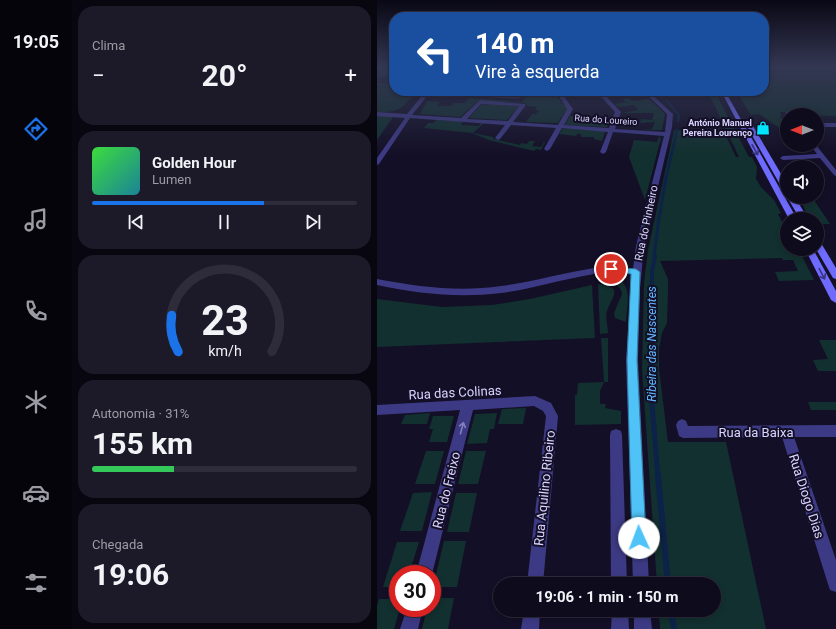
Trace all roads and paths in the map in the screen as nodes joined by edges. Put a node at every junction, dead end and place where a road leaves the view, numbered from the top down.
1 (419, 96) edge
2 (424, 96) edge
3 (562, 96) edge
4 (603, 96) edge
5 (651, 96) edge
6 (726, 96) edge
7 (732, 96) edge
8 (377, 114) edge
9 (406, 116) junction
10 (463, 120) junction
11 (510, 122) junction
12 (560, 126) junction
13 (824, 126) edge
14 (835, 126) edge
15 (611, 130) junction
16 (667, 134) junction
17 (498, 138) dead end
18 (547, 149) dead end
19 (377, 152) edge
20 (603, 152) dead end
21 (818, 152) edge
22 (821, 156) junction
23 (783, 158) dead end
24 (377, 163) edge
25 (836, 174) edge
26 (780, 178) edge
27 (789, 212) edge
28 (824, 255) edge
29 (813, 256) edge
30 (636, 272) junction
31 (836, 276) edge
32 (377, 282) edge
33 (836, 300) edge
34 (535, 401) joint
35 (468, 405) junction
36 (378, 413) edge
37 (681, 425) dead end
38 (786, 431) junction
39 (836, 432) edge
40 (616, 435) dead end
41 (426, 565) edge
42 (536, 577) edge
43 (619, 577) edge
44 (641, 577) edge
45 (836, 584) edge
46 (412, 617) edge
47 (531, 617) edge
48 (620, 617) edge
49 (643, 617) edge
50 (409, 629) edge
51 (530, 629) edge
52 (620, 629) edge
53 (643, 629) edge

1 - 9 street
2 - 9 street
3 - 12 street
4 - 15 street
5 - 16 street, Rua do Pinheiro
6 -> 27 main road
7 - 26 main road
8 - 9 street, Rua do Loureiro
9 - 10 street, Rua do Loureiro
9 - 19 street
9 - 24 street
10 - 11 street, Rua do Loureiro
10 - 11 street
11 - 12 street, Rua do Loureiro
11 - 17 street
12 - 15 street, Rua do Loureiro
12 - 18 street
13 - 14 street
15 - 16 street, Rua do Loureiro
15 - 20 street
16 - 30 street, Rua do Pinheiro
21 - 22 street
22 - 23 street
22 - 25 street
28 - 31 main road
29 -> 33 main road
30 - 32 street
30 - 44 street, Rua do Pinheiro
34 - 35 street, Rua das Colinas
34 - 42 street, Rua Aquilino Ribeiro
35 - 36 street, Rua das Colinas
41 -> 35 street, Rua do Freixo
37 - 38 street, Rua da Baixa
38 - 39 street, Rua da Baixa
38 - 45 street, Rua Diogo Dias
40 - 43 street
46 - 50 street
47 - 51 street
48 - 52 street
49 - 53 street

